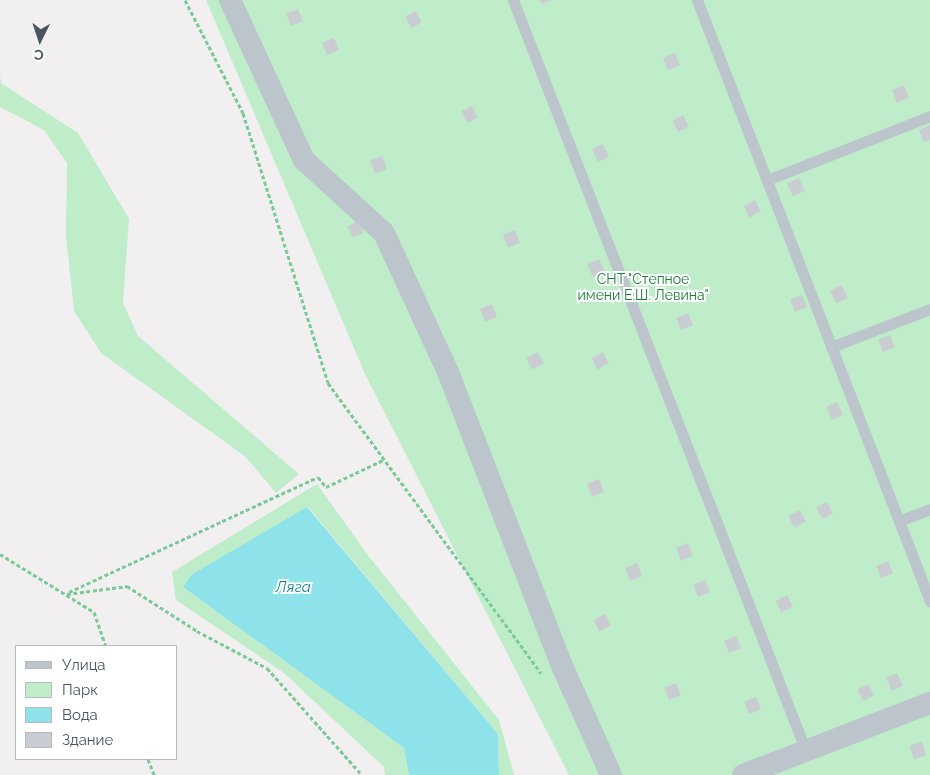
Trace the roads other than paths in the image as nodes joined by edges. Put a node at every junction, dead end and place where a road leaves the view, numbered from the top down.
1 (230, 0) edge
2 (514, 0) edge
3 (698, 0) edge
4 (930, 116) edge
5 (767, 180) junction
6 (930, 309) edge
7 (831, 347) junction
8 (930, 509) edge
9 (899, 521) junction
10 (930, 601) edge
11 (930, 703) edge
12 (806, 751) junction
13 (611, 775) edge
14 (744, 775) edge

1 - 13 street
2 - 12 lane
3 - 5 lane
4 - 5 lane
5 - 7 lane
6 - 7 lane
7 - 9 lane
8 - 9 lane
9 - 10 lane
11 - 12 street
12 - 14 street

